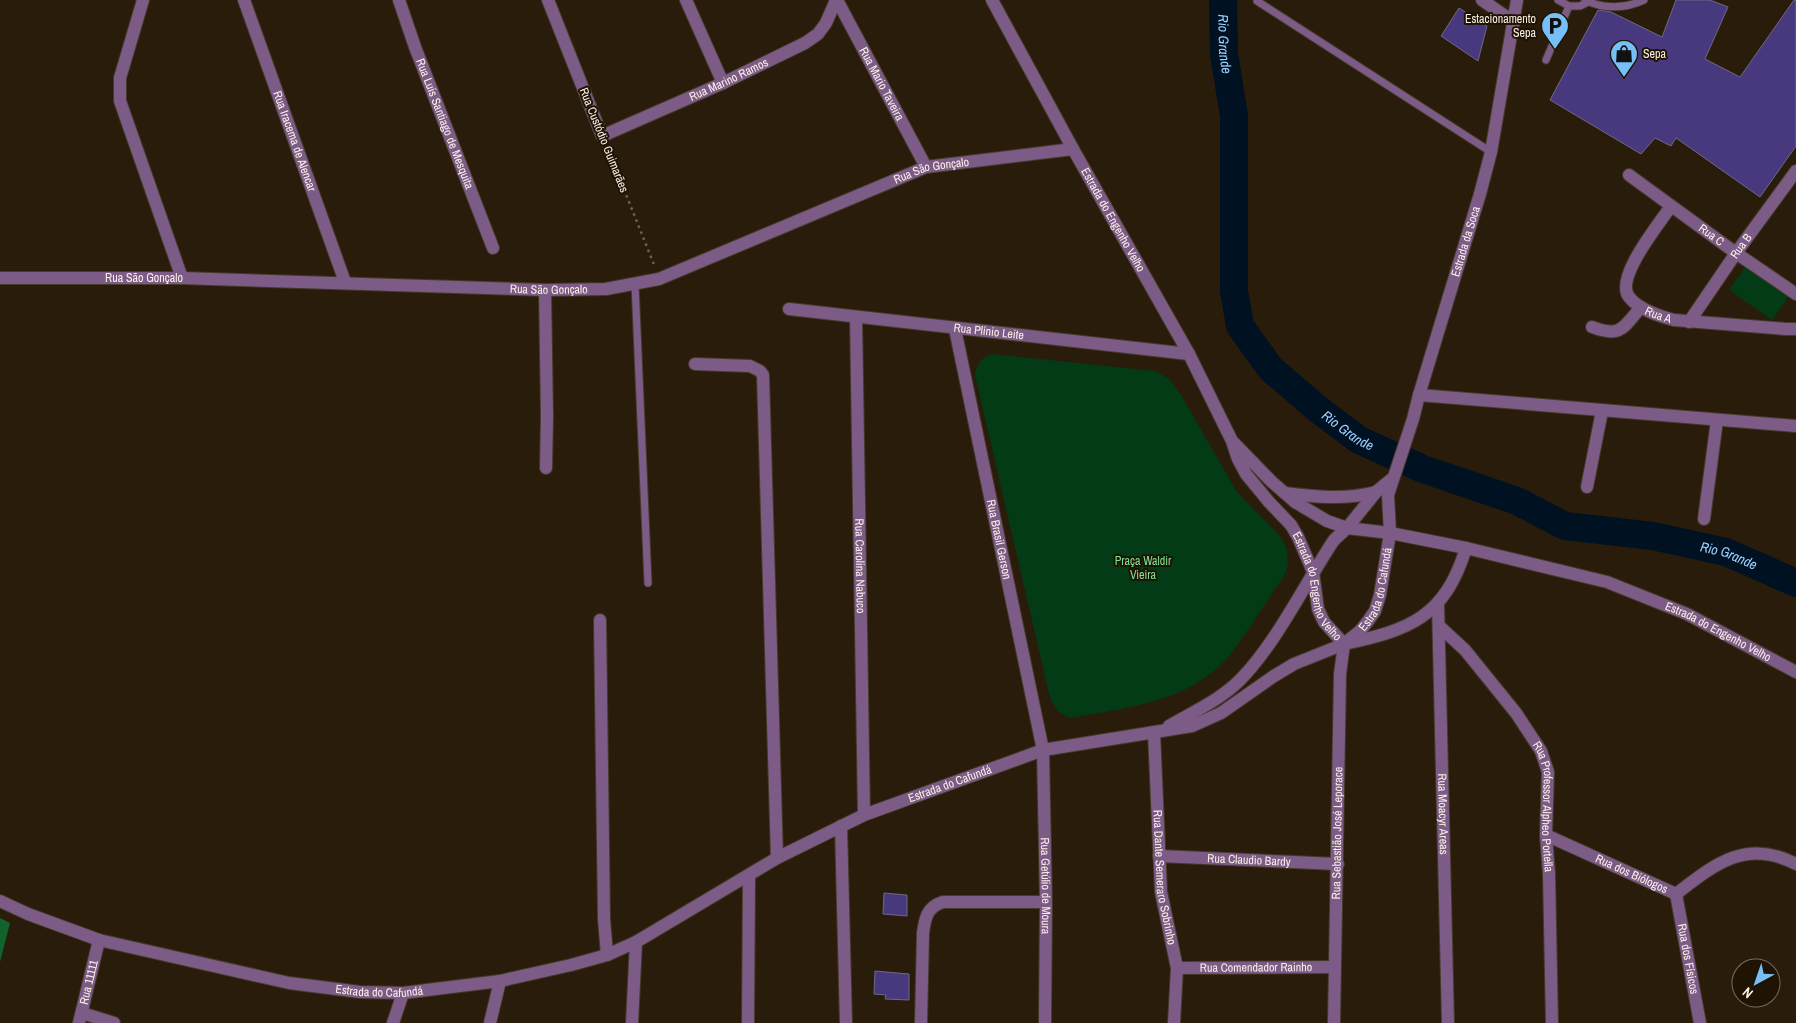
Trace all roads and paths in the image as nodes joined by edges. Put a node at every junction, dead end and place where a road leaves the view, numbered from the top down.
1 (143, 0) edge
2 (244, 0) edge
3 (399, 0) edge
4 (548, 0) edge
5 (686, 0) edge
6 (837, 0) edge
7 (992, 0) edge
8 (1482, 0) edge
9 (1516, 0) edge
10 (1558, 0) edge
11 (1644, 0) edge
12 (1257, 1) dead end
13 (1586, 1) edge
14 (1568, 6) junction
15 (1514, 22) junction
16 (1546, 60) dead end
17 (723, 83) junction
18 (602, 136) junction
19 (1073, 149) junction
20 (1491, 152) junction
21 (926, 167) junction
22 (1796, 171) edge
23 (1629, 175) dead end
24 (1671, 206) junction
25 (493, 248) dead end
26 (1736, 253) junction
27 (0, 278) edge
28 (182, 278) junction
29 (659, 279) junction
30 (345, 282) junction
31 (635, 284) junction
32 (545, 290) junction
33 (1796, 294) edge
34 (1641, 307) junction
35 (789, 309) dead end
36 (856, 317) junction
37 (1689, 322) junction
38 (1592, 327) dead end
39 (1796, 328) edge
40 (955, 329) junction
41 (1189, 354) junction
42 (695, 364) dead end
43 (1419, 395) junction
44 (1602, 411) junction
45 (1717, 420) junction
46 (1796, 426) edge
47 (1232, 441) junction
48 (546, 468) dead end
49 (1393, 478) junction
50 (1587, 487) dead end
51 (1376, 492) junction
52 (1285, 493) junction
53 (1704, 519) dead end
54 (1347, 528) junction
55 (1390, 533) junction
56 (1466, 548) junction
57 (1313, 572) junction
58 (648, 583) dead end
59 (1438, 604) junction
60 (600, 620) dead end
61 (1439, 626) junction
62 (1344, 644) junction
63 (1796, 672) edge
64 (1158, 731) junction
65 (1043, 750) junction
66 (864, 814) junction
67 (841, 826) junction
68 (1546, 835) junction
69 (1159, 856) junction
70 (777, 858) junction
71 (1338, 864) junction
72 (1796, 864) edge
73 (748, 876) junction
74 (1676, 894) junction
75 (0, 901) edge
76 (1046, 902) junction
77 (99, 940) junction
78 (636, 942) junction
79 (606, 955) junction
80 (1334, 967) junction
81 (1177, 968) junction
82 (500, 981) junction
83 (403, 993) junction
84 (80, 1018) edge
85 (114, 1023) edge
86 (393, 1023) edge
87 (490, 1023) edge
88 (632, 1023) edge
89 (748, 1023) edge
90 (846, 1023) edge
91 (921, 1023) edge
92 (1045, 1023) edge
93 (1174, 1023) edge
94 (1334, 1023) edge
95 (1448, 1023) edge
96 (1552, 1023) edge
97 (1700, 1023) edge

1 - 28 street
2 - 30 street, Rua Iracema de Alencar
3 - 25 street, Rua Luís Santiago de Mesquita
4 - 18 street, Rua Custódio Guimarães
5 - 17 street
6 - 17 street, Rua Marino Ramos
6 - 21 street, Rua Mario Taveira
7 - 19 street, Estrada do Engenho Velho
8 - 15 street
9 - 15 street, Estrada da Soca
10 - 14 lane
11 - 13 lane
12 - 20 lane
13 - 14 lane
14 - 16 lane
15 - 20 street, Estrada da Soca
17 - 18 street, Rua Marino Ramos
18 - 29 path, Rua Custódio Guimarães
19 - 21 street, Rua São Gonçalo
19 - 41 street, Estrada do Engenho Velho
20 - 43 street, Estrada da Soca
21 - 29 street, Rua São Gonçalo
22 - 26 street, Rua B
23 - 24 street, Rua C
24 - 26 street, Rua C
24 - 34 street, Rua A
26 - 33 street, Rua C
26 - 37 street, Rua B
27 - 28 street, Rua São Gonçalo
28 - 30 street, Rua São Gonçalo
29 - 31 street, Rua São Gonçalo
30 - 32 street, Rua São Gonçalo
31 - 32 street, Rua São Gonçalo
31 - 58 lane
32 - 48 street
34 - 37 street, Rua A
34 - 38 street
35 - 36 street, Rua Plínio Leite
36 - 40 street, Rua Plínio Leite
36 - 66 street, Rua Carolina Nabuco
37 - 39 street, Rua A
40 - 41 street, Rua Plínio Leite
40 - 65 street, Rua Brasil Gerson
41 - 47 street, Estrada do Engenho Velho
42 - 70 street
43 - 44 street
43 - 49 street, Estrada da Soca
44 - 45 street
44 - 50 street
45 - 46 street
45 - 53 street
47 - 52 street, Estrada do Engenho Velho
47 - 57 street, Estrada do Engenho Velho
49 - 51 street, Estrada da Soca
49 - 55 street, Estrada da Soca
51 - 52 street
51 - 54 street, Estrada da Soca
52 - 54 street, Estrada do Engenho Velho
54 - 55 street, Estrada do Engenho Velho
54 - 57 street, Estrada do Cafundá
55 - 56 street, Estrada do Engenho Velho
55 - 62 street, Estrada do Cafundá
56 - 59 street, Estrada do Engenho Velho
56 - 63 street, Estrada do Engenho Velho
57 - 62 street, Estrada do Engenho Velho
57 - 64 street, Estrada do Cafundá
59 - 61 street, Rua Moacyr Areas
59 - 62 street, Estrada do Engenho Velho
60 - 79 street
61 - 68 street, Rua Professor Alpheo Portella
61 - 95 street, Rua Moacyr Areas
62 - 64 street, Estrada do Cafundá
62 - 71 street, Rua Sebastião José Leporace
64 - 65 street, Estrada do Cafundá
64 - 69 street, Rua Dante Semeraro Sobrinho
65 - 66 street, Estrada do Cafundá
65 - 76 street, Rua Getúlio de Moura
66 - 67 street, Estrada do Cafundá
67 - 70 street, Estrada do Cafundá
67 - 90 street
68 - 74 street, Rua dos Biólogos
68 - 96 street, Rua Professor Alpheo Portella
69 - 71 street, Rua Claudio Bardy
69 - 81 street, Rua Dante Semeraro Sobrinho
70 - 73 street, Estrada do Cafundá
71 - 80 street, Rua Sebastião José Leporace
72 - 74 street, Rua dos Biólogos
73 - 78 street, Estrada do Cafundá
73 - 89 street
74 - 97 street, Rua dos Físicos
75 - 77 street, Estrada do Cafundá
76 - 91 street
76 - 92 street, Rua Getúlio de Moura
77 - 83 street, Estrada do Cafundá
77 - 84 street, Rua 11111
78 - 79 street, Estrada do Cafundá
78 - 88 street
79 - 82 street, Estrada do Cafundá
80 - 81 street, Rua Comendador Rainho
80 - 94 street, Rua Sebastião José Leporace
81 - 93 street, Rua Dante Semeraro Sobrinho
82 - 83 street, Estrada do Cafundá
82 - 87 street
83 - 86 street
84 - 85 street

